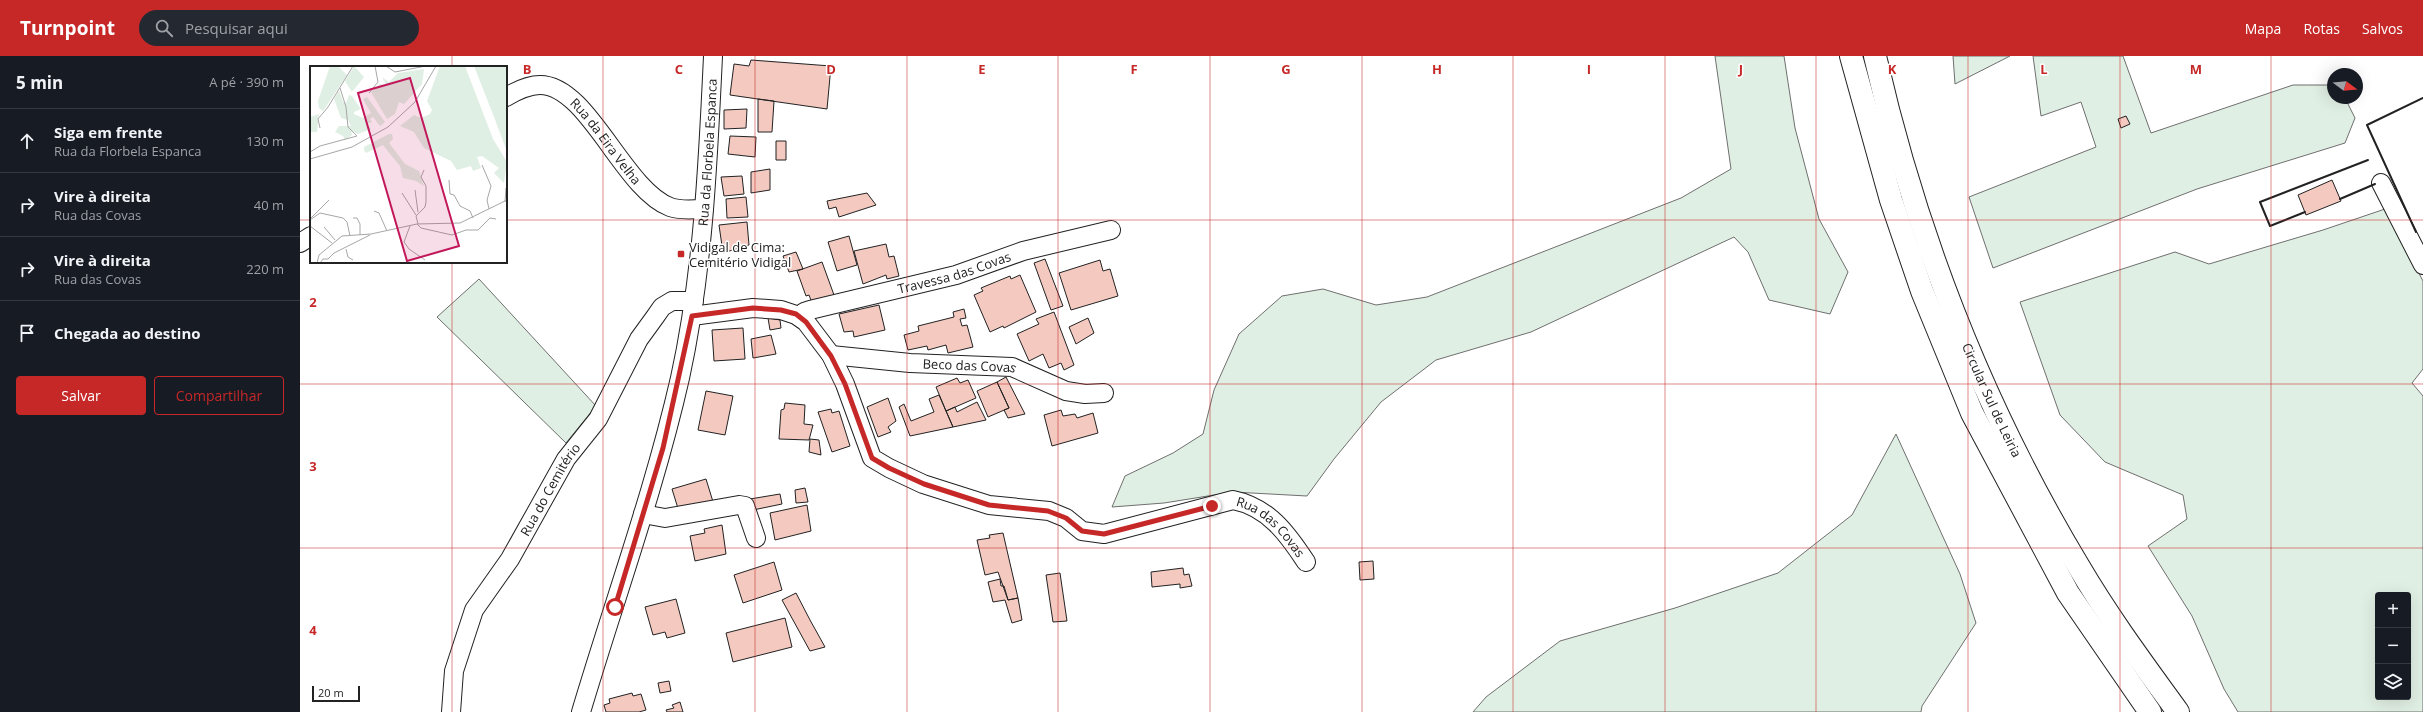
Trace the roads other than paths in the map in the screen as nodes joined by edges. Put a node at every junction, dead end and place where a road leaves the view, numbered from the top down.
1 (713, 56) edge
2 (1852, 56) edge
3 (1875, 56) edge
4 (507, 97) edge
5 (2381, 183) dead end
6 (704, 208) junction
7 (1111, 230) dead end
8 (310, 237) edge
9 (300, 243) edge
10 (2423, 265) edge
11 (693, 309) junction
12 (801, 318) junction
13 (831, 356) junction
14 (1104, 393) dead end
15 (643, 514) junction
16 (756, 538) dead end
17 (1306, 562) dead end
18 (451, 712) edge
19 (581, 712) edge
20 (2150, 712) edge
21 (2178, 712) edge

1 - 6 street, Rua da Florbela Espanca
2 - 20 highway, Circular Sul de Leiria
3 - 21 highway, Circular Sul de Leiria
4 - 6 street, Rua da Eira Velha
5 - 10 street
6 - 11 street, Rua da Florbela Espanca
7 - 12 street, Travessa das Covas
8 - 9 street
11 - 12 street, Rua das Covas
11 - 15 street, Rua da Florbela Espanca
11 - 18 street, Rua do Cemitério
12 - 13 street, Rua das Covas
13 - 14 street, Beco das Covas
13 - 17 street, Rua das Covas
15 - 16 street
15 - 19 street, Rua da Florbela Espanca

